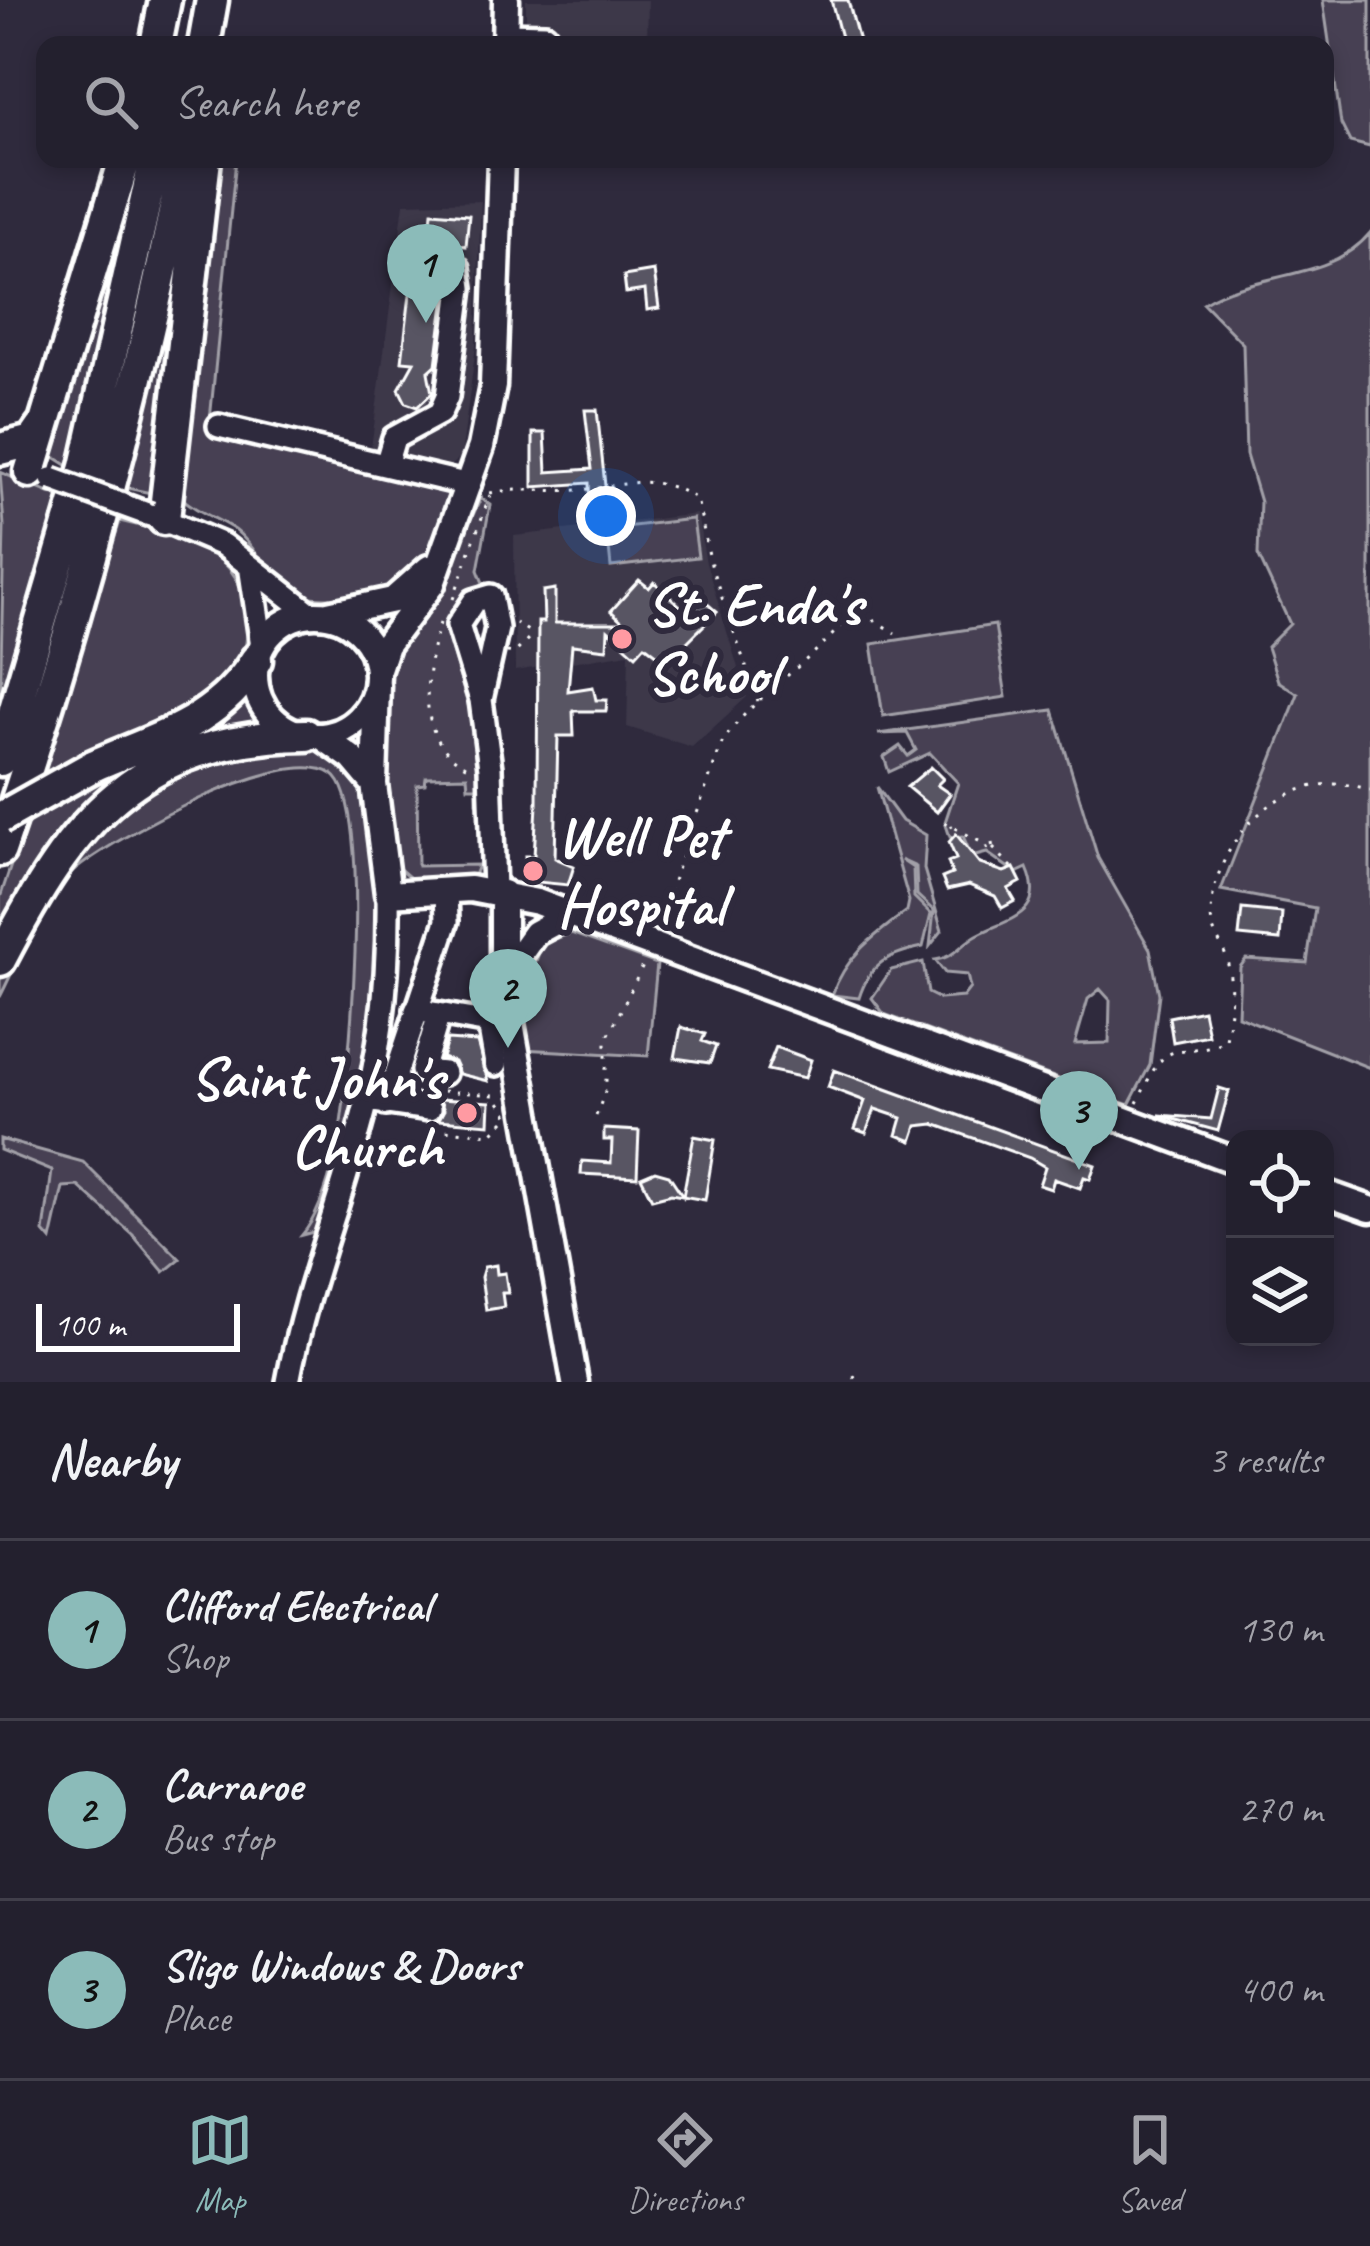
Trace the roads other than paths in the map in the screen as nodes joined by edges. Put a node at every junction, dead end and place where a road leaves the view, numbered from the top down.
1 (165, 0) edge
2 (182, 0) edge
3 (212, 0) edge
4 (224, 0) edge
5 (506, 0) edge
6 (158, 36) edge
7 (177, 36) edge
8 (206, 36) edge
9 (219, 36) edge
10 (505, 36) edge
11 (121, 168) edge
12 (153, 168) edge
13 (183, 168) edge
14 (204, 168) edge
15 (501, 168) edge
16 (415, 257) dead end
17 (219, 426) dead end
18 (41, 428) junction
19 (0, 453) edge
20 (386, 465) junction
21 (41, 476) junction
22 (480, 489) junction
23 (157, 517) junction
24 (442, 552) junction
25 (251, 572) junction
26 (318, 614) junction
27 (259, 653) junction
28 (377, 677) junction
29 (481, 700) junction
30 (313, 736) junction
31 (0, 760) edge
32 (374, 784) junction
33 (0, 818) edge
34 (0, 850) edge
35 (446, 891) junction
36 (498, 892) junction
37 (388, 894) junction
38 (570, 914) junction
39 (0, 960) edge
40 (503, 978) junction
41 (428, 1012) junction
42 (496, 1064) dead end
43 (444, 1073) dead end
44 (377, 1102) junction
45 (429, 1109) road end
46 (1226, 1158) edge
47 (1334, 1196) edge
48 (1370, 1209) edge
49 (288, 1382) edge
50 (575, 1382) edge

1 - 6 highway
2 - 7 highway
3 - 8 highway
4 - 9 highway
5 - 10 main road
11 - 18 highway
12 - 31 highway
13 - 34 highway
14 - 23 highway
15 - 22 main road
16 - 20 street
17 - 20 street
18 - 19 highway
18 - 21 highway
19 - 21 street
20 - 22 street
21 - 23 street, bridge
22 - 24 main road
23 - 25 street
24 - 26 main road
24 - 28 main road
25 - 26 street
25 - 27 street
26 - 27 main road
26 - 28 main road
27 - 30 main road
27 - 33 highway, bridge
28 - 30 main road
28 - 32 main road
29 - 29 street
29 - 36 street
30 - 32 main road
30 - 39 highway
32 - 37 main road
35 - 36 main road
35 - 37 main road
35 - 41 street
36 - 38 main road
36 - 40 main road
37 - 44 street
38 - 40 main road
38 - 46 main road
40 - 50 main road
41 - 42 street
41 - 43 street
41 - 44 street
44 - 45 street
44 - 49 street
47 - 48 main road

